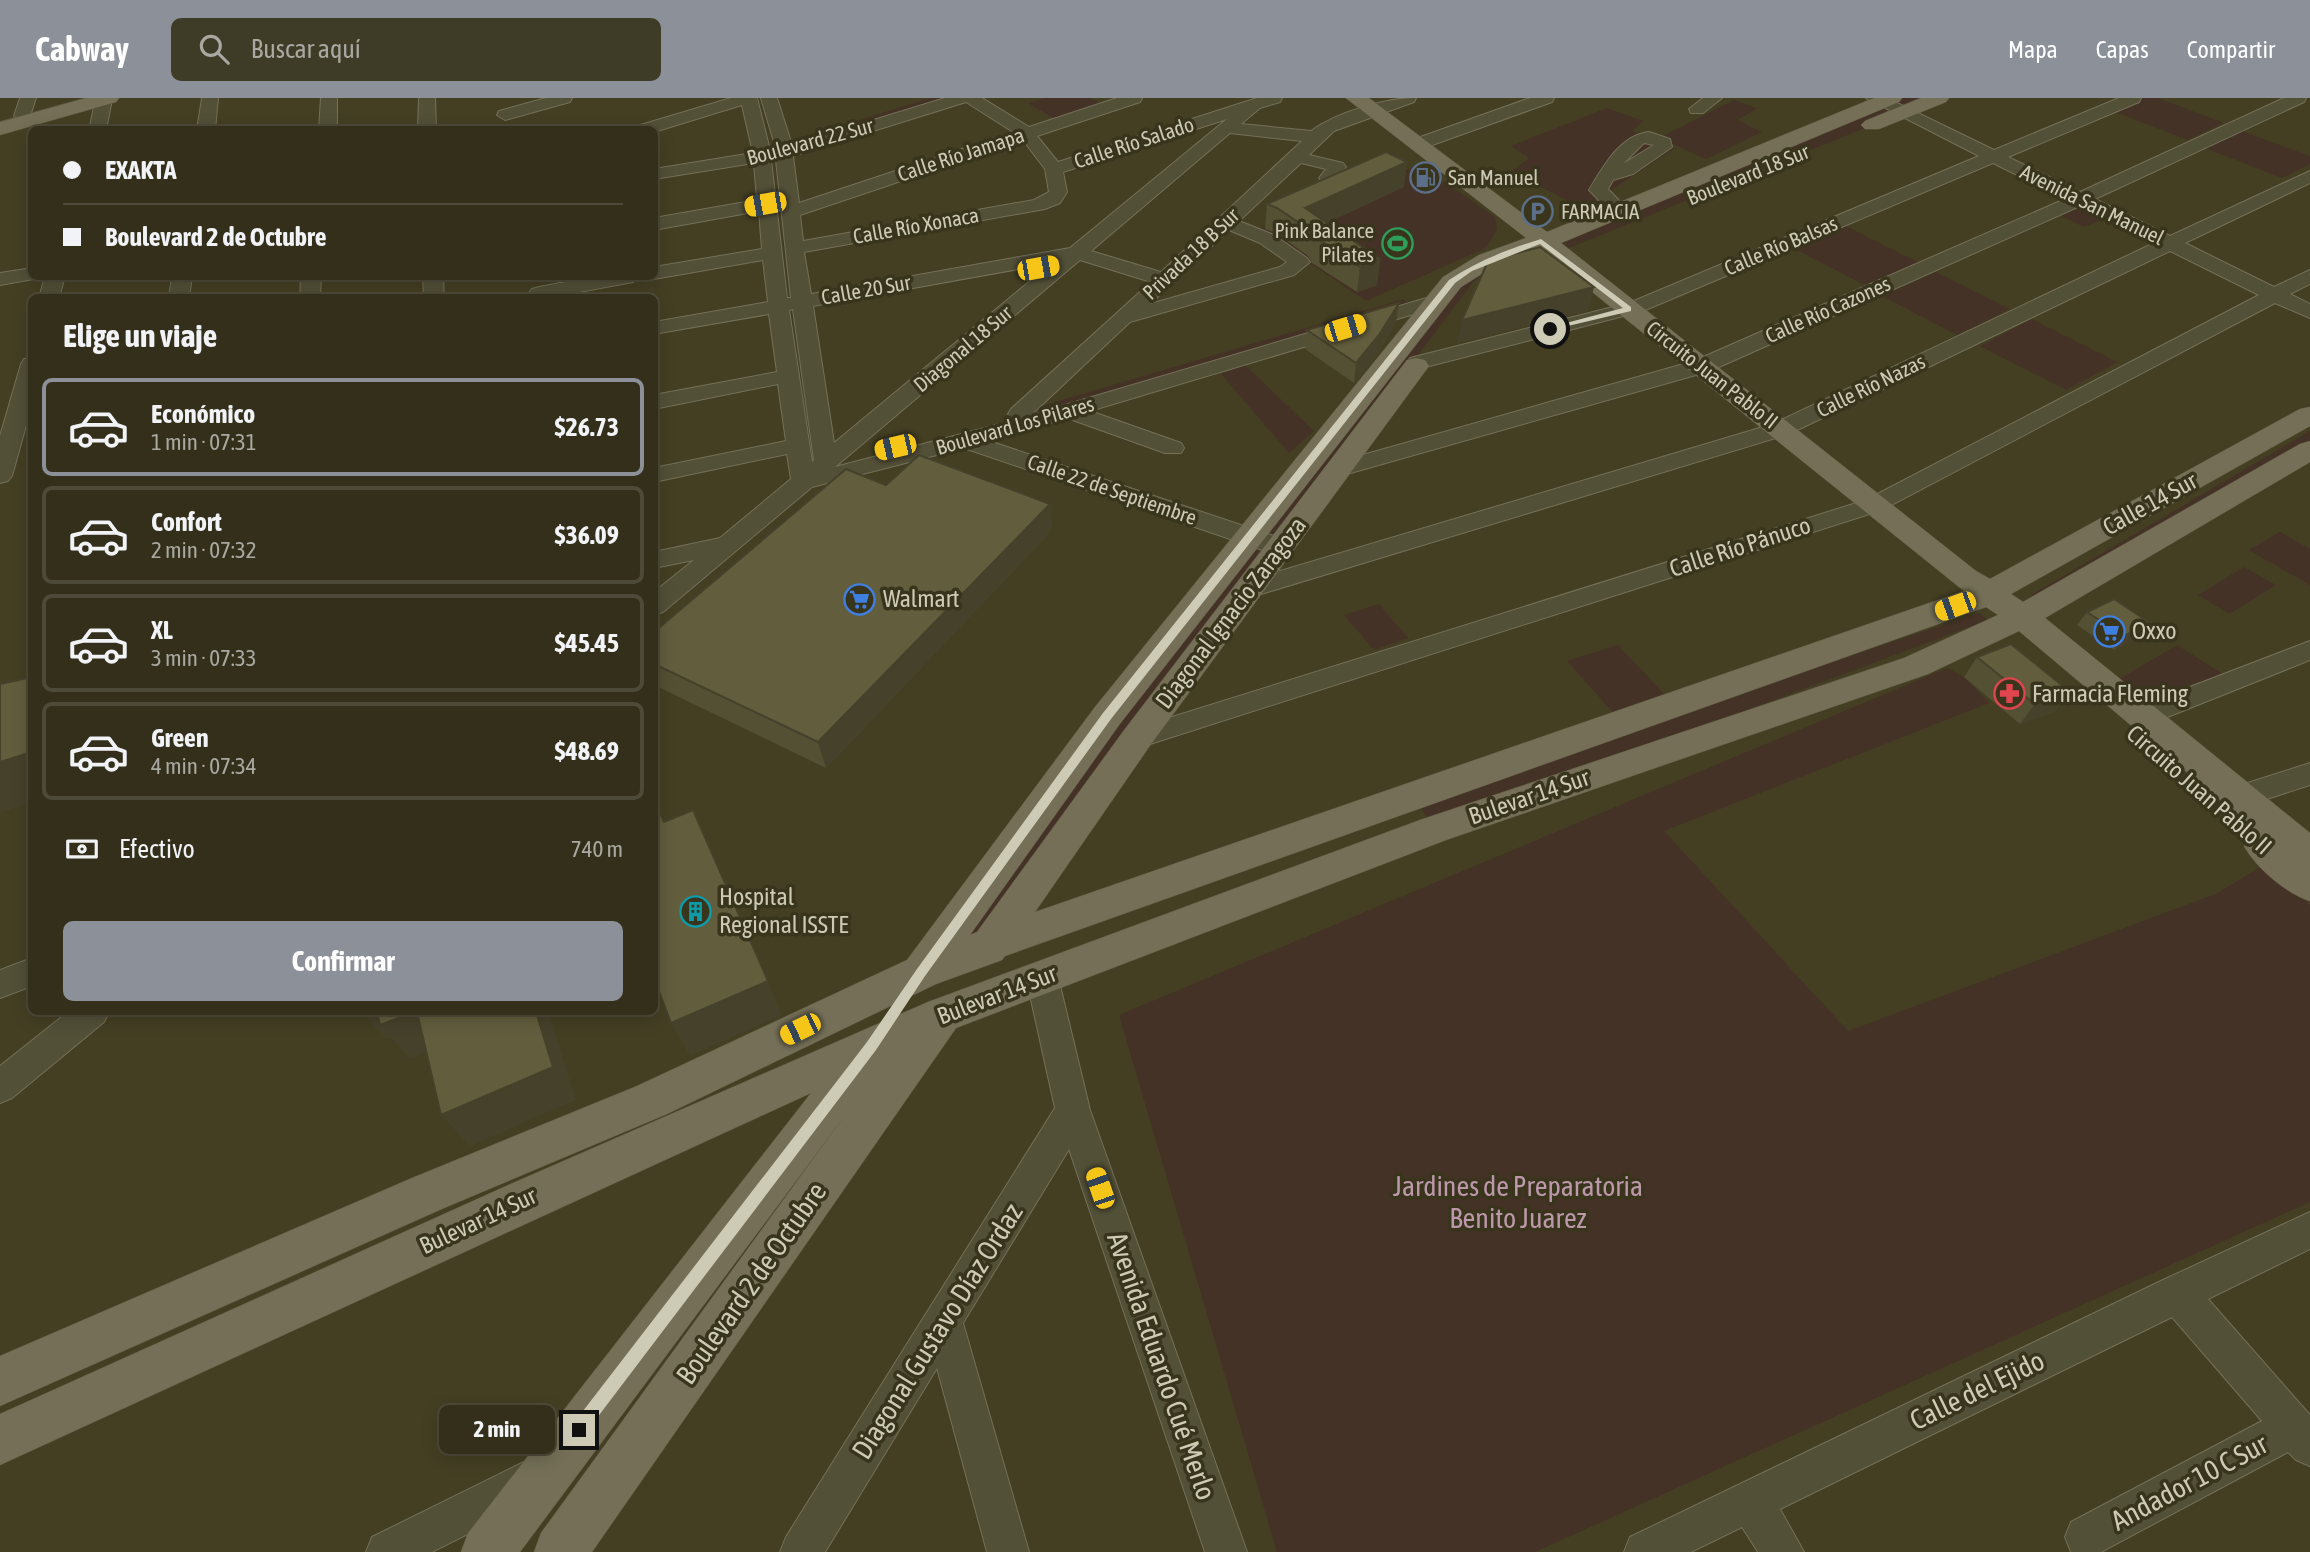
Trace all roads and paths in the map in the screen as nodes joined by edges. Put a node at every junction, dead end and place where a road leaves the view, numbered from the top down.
1 (100, 98) edge
2 (210, 98) edge
3 (329, 98) edge
4 (427, 98) edge
5 (492, 98) edge
6 (564, 98) edge
7 (749, 98) edge
8 (769, 98) edge
9 (920, 98) edge
10 (962, 98) edge
11 (971, 98) edge
12 (1133, 98) edge
13 (1274, 98) edge
14 (1408, 98) edge
15 (1546, 98) edge
16 (1714, 98) edge
17 (1939, 98) edge
18 (2133, 98) edge
19 (2298, 98) edge
20 (1888, 103) edge
21 (1364, 104) edge
22 (1254, 105) junction
23 (25, 107) edge
24 (1698, 109) dead end
25 (512, 116) edge
26 (1837, 120) junction
27 (0, 122) edge
28 (97, 126) edge
29 (206, 126) edge
30 (328, 126) edge
31 (427, 126) edge
32 (656, 126) edge
33 (1228, 128) junction
34 (0, 129) edge
35 (1861, 130) junction
36 (1026, 133) junction
37 (1799, 135) junction
38 (1315, 136) junction
39 (1418, 144) junction
40 (1821, 145) junction
41 (784, 147) junction
42 (762, 152) junction
43 (1297, 157) junction
44 (1994, 157) junction
45 (1759, 162) junction
46 (658, 164) edge
47 (1054, 169) junction
48 (658, 173) edge
49 (1608, 176) dead end
50 (2310, 176) edge
51 (1328, 178) edge
52 (2080, 199) junction
53 (765, 204) junction
54 (1619, 210) junction
55 (789, 212) junction
56 (1519, 221) junction
57 (1225, 222) junction
58 (658, 223) edge
59 (2169, 243) junction
60 (1549, 247) junction
61 (793, 248) junction
62 (772, 253) junction
63 (1498, 257) junction
64 (1070, 259) junction
65 (28, 265) edge
66 (1526, 265) junction
67 (0, 269) edge
68 (658, 272) edge
69 (28, 275) edge
70 (2310, 276) edge
71 (0, 279) edge
72 (1163, 279) junction
73 (604, 280) edge
74 (1593, 281) junction
75 (538, 289) edge
76 (1445, 291) junction
77 (2275, 294) junction
78 (803, 306) junction
79 (1629, 309) junction
80 (779, 310) junction
81 (2310, 312) edge
82 (1123, 318) junction
83 (658, 327) edge
84 (658, 337) edge
85 (1418, 363) junction
86 (1702, 366) junction
87 (788, 376) junction
88 (28, 382) edge
89 (658, 401) edge
90 (1068, 411) junction
91 (1019, 414) junction
92 (2310, 415) edge
93 (1781, 429) junction
94 (942, 437) junction
95 (966, 440) junction
96 (798, 445) junction
97 (1173, 448) dead end
98 (2310, 450) edge
99 (11, 457) edge
100 (826, 464) junction
101 (1339, 469) junction
102 (658, 474) edge
103 (803, 482) junction
104 (1874, 505) junction
105 (1249, 537) junction
106 (727, 544) junction
107 (1280, 547) junction
108 (658, 559) edge
109 (707, 561) junction
110 (658, 571) edge
111 (1250, 589) junction
112 (658, 603) edge
113 (1995, 603) junction
114 (2310, 650) edge
115 (2145, 715) junction
116 (1137, 738) junction
117 (2310, 774) edge
118 (2242, 796) junction
119 (2310, 854) edge
120 (2310, 887) edge
121 (992, 944) junction
122 (921, 972) junction
123 (28, 974) edge
124 (1042, 977) junction
125 (0, 984) edge
126 (88, 1015) edge
127 (942, 1015) junction
128 (872, 1046) junction
129 (0, 1087) edge
130 (1073, 1110) junction
131 (2310, 1230) edge
132 (2177, 1293) junction
133 (943, 1320) junction
134 (0, 1381) edge
135 (2301, 1437) edge
136 (0, 1440) edge
137 (546, 1472) junction
138 (1750, 1501) junction
139 (2086, 1537) dead end
140 (387, 1552) edge
141 (487, 1552) edge
142 (560, 1552) edge
143 (801, 1552) edge
144 (1008, 1552) edge
145 (1226, 1552) edge
146 (1645, 1552) edge
147 (1783, 1552) edge

1 - 23 main road
1 - 28 street
1 - 34 main road
2 - 29 street
3 - 30 street
4 - 31 street
5 - 25 street
6 - 25 street
7 - 32 street
7 - 42 street
8 - 41 street
9 - 41 street, Boulevard 22 Sur
10 - 41 street, Boulevard 22 Sur
11 - 36 street
12 - 36 street, Calle Río Jamapa
13 - 22 street, Diagonal 18 Sur
14 - 21 street, Privada 18 B Sur
15 - 39 street
16 - 24 street
17 - 20 main road, Boulevard 18 Sur
18 - 44 street, Calle Río Balsas
19 - 52 street, Calle Río Cazones
20 - 26 main road, Boulevard 18 Sur
20 - 35 main road, Boulevard 18 Sur
20 - 44 street, Avenida San Manuel
21 - 38 street, Privada 18 B Sur
21 - 39 main road, Circuito Juan Pablo II
22 - 33 street, Diagonal 18 Sur
22 - 47 street, Calle Río Salado
23 - 27 main road
26 - 35 main road
26 - 37 main road, Boulevard 18 Sur
33 - 38 street
33 - 64 street, Diagonal 18 Sur
35 - 40 main road, Boulevard 18 Sur
36 - 47 street
36 - 55 street, Calle Río Jamapa
37 - 40 main road
37 - 45 main road, Boulevard 18 Sur
38 - 43 street, Privada 18 B Sur
39 - 56 main road, Circuito Juan Pablo II
40 - 45 main road, Boulevard 18 Sur
41 - 42 street, Boulevard 22 Sur
41 - 55 street
42 - 46 street, Boulevard 22 Sur
42 - 48 street, Boulevard 22 Sur
42 - 53 street
43 - 51 street
43 - 57 street, Privada 18 B Sur
44 - 52 street, Avenida San Manuel
44 - 79 street, Calle Río Balsas
45 - 54 main road, Boulevard 18 Sur
45 - 60 main road, Boulevard 18 Sur
47 - 61 street, Calle Río Xonaca
49 - 54 street
50 - 59 street, Calle Río Nazas
52 - 59 street, Avenida San Manuel
52 - 86 street, Calle Río Cazones
53 - 58 street
53 - 62 street
54 - 60 main road, Boulevard 18 Sur
55 - 61 street
56 - 60 main road, Circuito Juan Pablo II
56 - 63 main road
57 - 72 street, Privada 18 B Sur
57 - 82 street
59 - 77 street, Avenida San Manuel
59 - 93 street, Calle Río Nazas
60 - 63 main road, Diagonal Ignacio Zaragoza
60 - 66 main road, Diagonal Ignacio Zaragoza
60 - 74 main road, Circuito Juan Pablo II
61 - 78 street
62 - 68 street
62 - 80 street
63 - 76 main road, Diagonal Ignacio Zaragoza
64 - 72 street
64 - 78 street, Calle 20 Sur
64 - 100 street, Diagonal 18 Sur
65 - 67 street
66 - 74 main road
66 - 85 main road, Diagonal Ignacio Zaragoza
69 - 71 street
70 - 77 street, Calle Río Pánuco
72 - 82 street, Privada 18 B Sur
73 - 75 street
74 - 79 main road, Circuito Juan Pablo II
76 - 90 street, Boulevard Los Pilares
76 - 91 street, Boulevard Los Pilares
76 - 105 main road, Diagonal Ignacio Zaragoza
77 - 81 street, Avenida San Manuel
77 - 104 street, Calle Río Pánuco
78 - 80 street, Calle 20 Sur
78 - 100 street
79 - 85 street, Calle Río Balsas
79 - 86 main road, Circuito Juan Pablo II
80 - 83 street, Calle 20 Sur
80 - 84 street, Calle 20 Sur
80 - 87 street
82 - 91 street, Privada 18 B Sur
85 - 101 main road, Diagonal Ignacio Zaragoza
86 - 93 main road, Circuito Juan Pablo II
86 - 101 street, Calle Río Cazones
87 - 89 street
87 - 96 street
88 - 99 street
90 - 95 street, Boulevard Los Pilares
90 - 97 street
91 - 94 street, Boulevard Los Pilares
92 - 113 main road, Calle 14 Sur
93 - 104 main road, Circuito Juan Pablo II
93 - 111 street, Calle Río Nazas
94 - 95 street, Calle 22 de Septiembre
94 - 100 street, Boulevard Los Pilares
95 - 103 street, Boulevard Los Pilares
95 - 105 street, Calle 22 de Septiembre
96 - 102 street
96 - 103 street
98 - 113 main road, Calle 14 Sur
100 - 103 street, Diagonal 18 Sur
101 - 107 main road, Diagonal Ignacio Zaragoza
103 - 106 street, Diagonal 18 Sur
104 - 113 main road, Circuito Juan Pablo II
104 - 116 street, Calle Río Pánuco
105 - 107 street, Calle 22 de Septiembre
105 - 122 main road, Diagonal Ignacio Zaragoza
106 - 108 street
106 - 109 street, Diagonal 18 Sur
107 - 111 main road, Diagonal Ignacio Zaragoza
109 - 110 street
109 - 112 street, Diagonal 18 Sur
111 - 116 main road, Diagonal Ignacio Zaragoza
113 - 115 main road, Circuito Juan Pablo II
113 - 120 main road, Circuito Juan Pablo II
113 - 121 main road, Bulevar 14 Sur
113 - 124 main road, Bulevar 14 Sur
114 - 115 street
115 - 118 main road, Circuito Juan Pablo II
116 - 121 main road, Diagonal Ignacio Zaragoza
117 - 118 street
118 - 119 main road, Circuito Juan Pablo II
121 - 122 main road, Bulevar 14 Sur
121 - 127 main road, Diagonal Ignacio Zaragoza
122 - 128 main road, Diagonal Ignacio Zaragoza
122 - 134 main road, Bulevar 14 Sur
123 - 125 street
124 - 127 main road, Bulevar 14 Sur
124 - 130 street, Avenida Eduardo Cué Merlo
126 - 129 street
127 - 128 main road, Bulevar 14 Sur
127 - 142 main road, Boulevard 2 de Octubre
128 - 136 main road, Bulevar 14 Sur
128 - 137 main road, Boulevard 2 de Octubre
130 - 133 street, Diagonal Gustavo Díaz Ordaz
130 - 145 street, Avenida Eduardo Cué Merlo
131 - 132 street, Calle del Ejido
132 - 135 street
132 - 138 street, Calle del Ejido
133 - 143 street, Diagonal Gustavo Díaz Ordaz
133 - 144 street
135 - 139 street, Andador 10 C Sur
137 - 140 street
137 - 141 main road, Boulevard 2 de Octubre
138 - 146 street, Calle del Ejido
138 - 147 street

